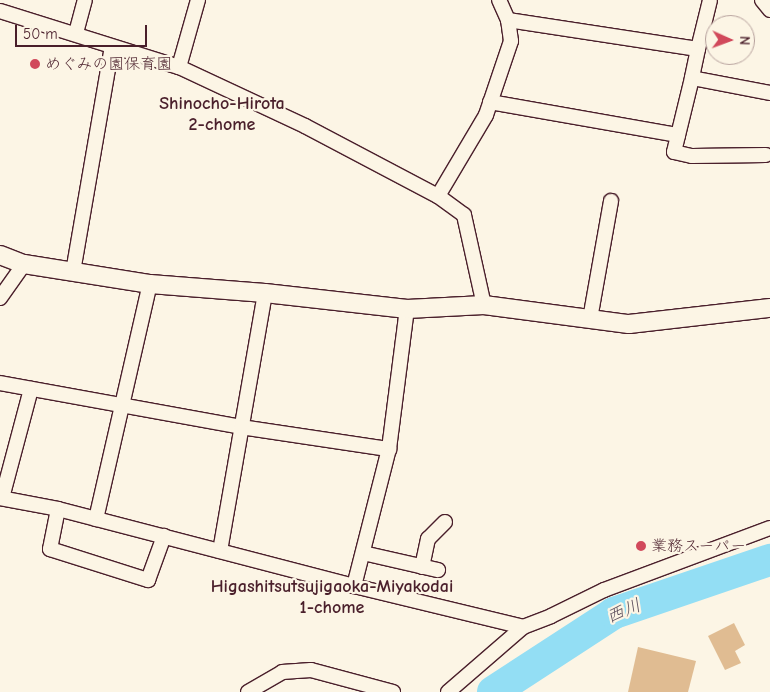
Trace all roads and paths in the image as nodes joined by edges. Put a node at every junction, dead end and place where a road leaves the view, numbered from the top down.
1 (85, 0) edge
2 (198, 0) edge
3 (499, 0) edge
4 (710, 0) edge
5 (762, 0) edge
6 (0, 10) edge
7 (770, 10) edge
8 (508, 20) junction
9 (76, 33) junction
10 (112, 47) junction
11 (698, 49) junction
12 (179, 67) junction
13 (692, 78) junction
14 (770, 93) edge
15 (490, 102) junction
16 (678, 135) junction
17 (766, 155) dead end
18 (438, 196) junction
19 (611, 201) dead end
20 (0, 255) edge
21 (24, 264) junction
22 (73, 272) junction
23 (150, 284) junction
24 (265, 293) junction
25 (0, 298) edge
26 (484, 305) junction
27 (770, 308) edge
28 (407, 309) junction
29 (590, 319) junction
30 (0, 383) edge
31 (31, 389) junction
32 (123, 407) junction
33 (241, 427) junction
34 (389, 449) junction
35 (1, 498) edge
36 (58, 510) junction
37 (96, 519) junction
38 (445, 522) dead end
39 (770, 528) edge
40 (164, 536) junction
41 (220, 551) junction
42 (363, 553) junction
43 (422, 567) junction
44 (438, 570) dead end
45 (354, 586) junction
46 (523, 627) junction
47 (248, 692) edge
48 (393, 692) edge
49 (448, 692) edge

1 - 9 street
2 - 12 street
3 - 8 street
4 - 11 street
5 - 7 street
6 - 9 street
8 - 11 street
8 - 15 street
9 - 10 street
10 - 12 street
10 - 22 street
11 - 13 street
12 - 18 street
13 - 14 street
13 - 16 street
15 - 16 street
15 - 18 street
16 - 17 street
18 - 26 street
19 - 29 street
20 - 21 street
21 - 22 street
21 - 25 street
22 - 23 street
23 - 24 street
23 - 32 street
24 - 28 street
24 - 33 street
26 - 28 street
26 - 29 street
27 - 29 street
28 - 34 street
30 - 31 street
31 - 32 street
31 - 35 street
32 - 33 street
32 - 37 street
33 - 34 street
33 - 41 street
34 - 42 street
35 - 36 street
36 - 37 street
36 - 40 street
37 - 40 street
38 - 43 street
39 - 46 street
40 - 41 street
41 - 45 street
42 - 43 street
42 - 45 street
43 - 44 street
45 - 46 street
46 - 49 street
47 - 48 street

